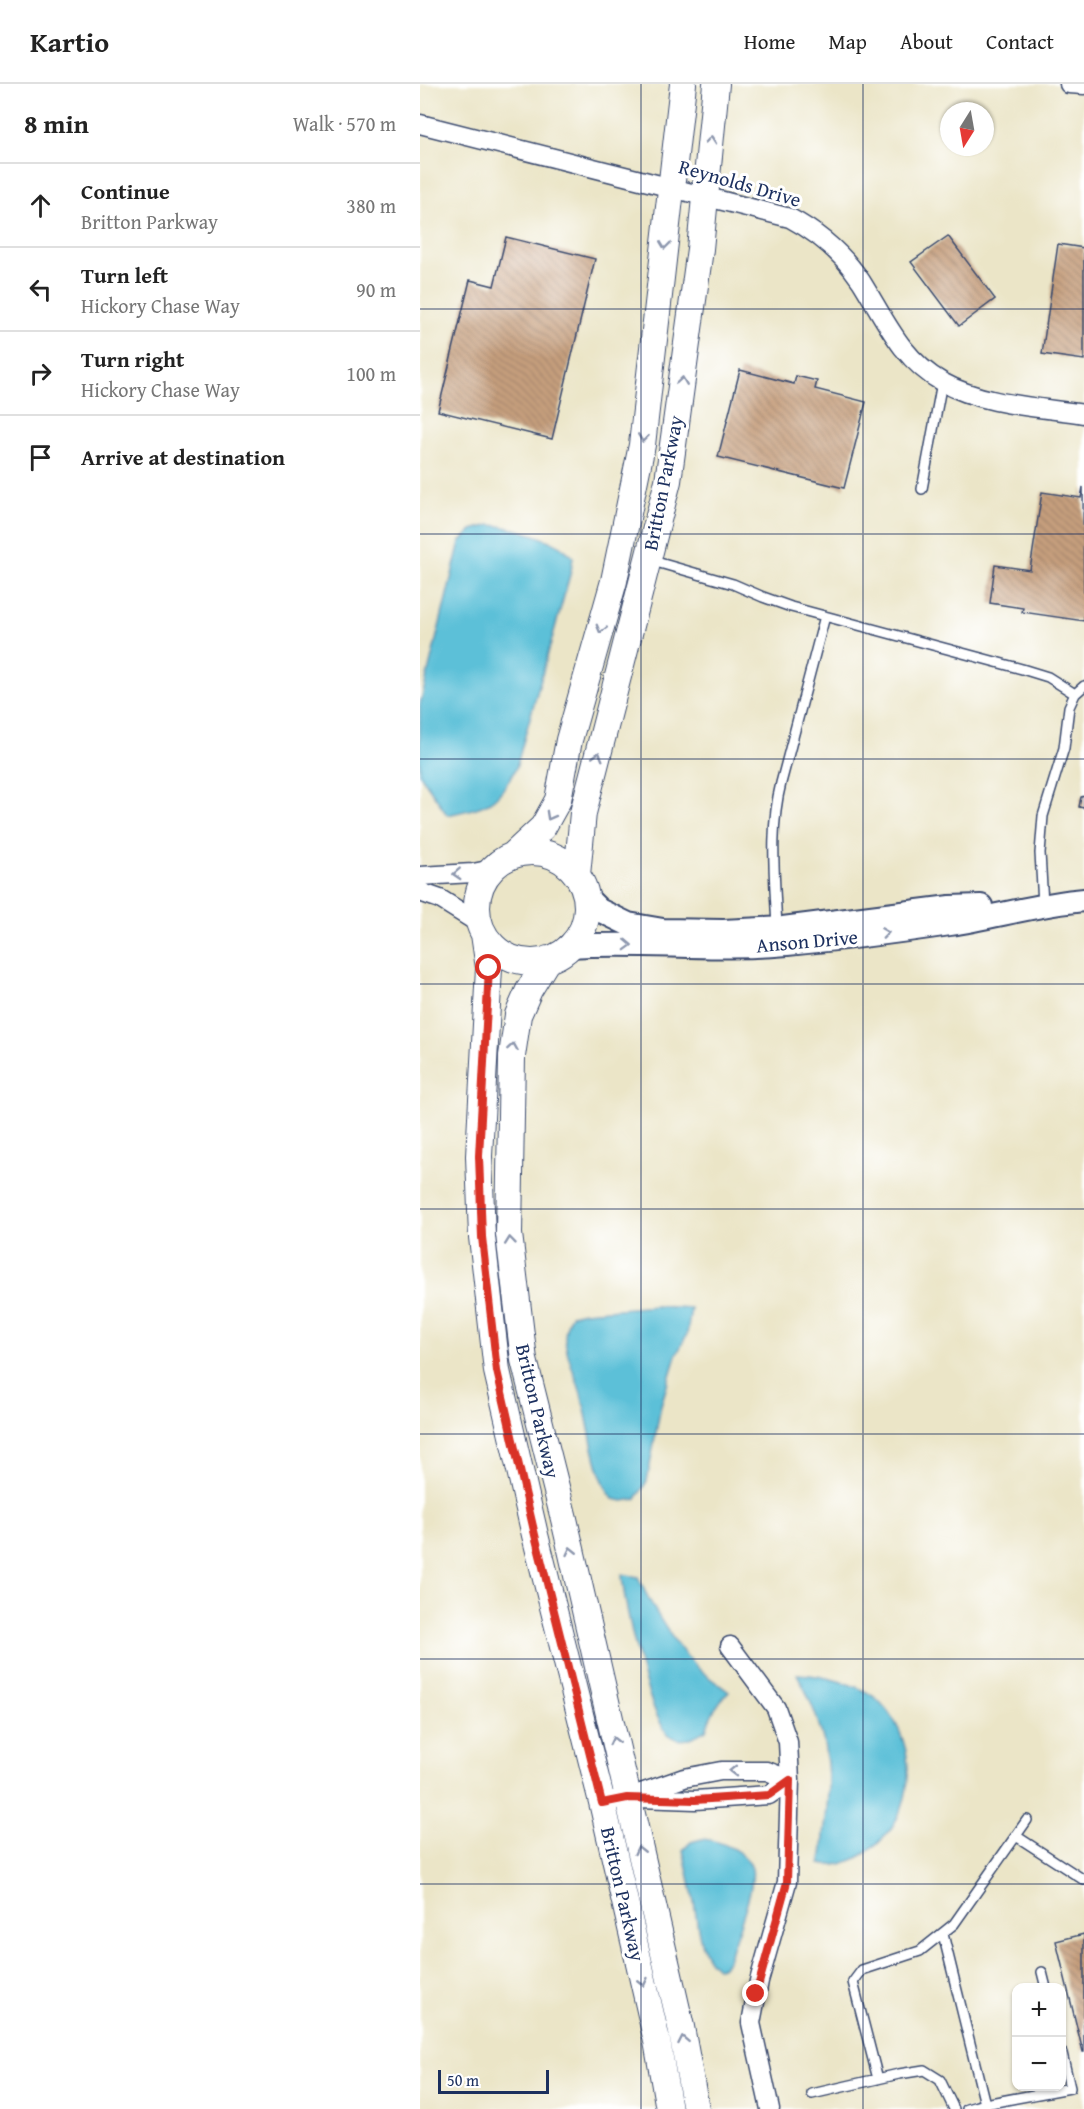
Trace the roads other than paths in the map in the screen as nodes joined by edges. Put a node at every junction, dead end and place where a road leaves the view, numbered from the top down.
1 (683, 84) edge
2 (716, 84) edge
3 (420, 124) edge
4 (672, 187) junction
5 (706, 196) junction
6 (942, 382) junction
7 (1084, 414) edge
8 (922, 489) dead end
9 (648, 560) junction
10 (825, 616) junction
11 (1084, 686) edge
12 (1075, 694) junction
13 (514, 854) junction
14 (493, 869) junction
15 (420, 876) edge
16 (581, 886) junction
17 (420, 892) edge
18 (1084, 900) edge
19 (1043, 904) junction
20 (482, 929) junction
21 (777, 929) junction
22 (559, 953) junction
23 (730, 1646) dead end
24 (790, 1780) junction
25 (627, 1798) junction
26 (602, 1803) junction
27 (1028, 1820) dead end
28 (1016, 1836) junction
29 (1084, 1880) edge
30 (943, 1934) junction
31 (1042, 1972) dead end
32 (1045, 1983) edge
33 (1066, 2070) edge
34 (878, 2079) junction
35 (1066, 2089) edge
36 (1054, 2091) edge
37 (812, 2094) dead end
38 (984, 2104) junction
39 (669, 2109) edge
40 (696, 2109) edge
41 (770, 2109) edge
42 (954, 2109) edge
43 (968, 2109) edge

1 - 4 main road, Britton Parkway
5 -> 2 main road, Britton Parkway
3 - 4 street, Reynolds Drive
4 - 5 street, Reynolds Drive
4 -> 13 main road, Britton Parkway
5 - 6 street, Reynolds Drive
9 -> 5 main road, Britton Parkway
6 - 7 street, Reynolds Drive
6 - 8 lane
9 - 10 lane
16 -> 9 main road, Britton Parkway
10 - 12 lane
10 - 21 lane
11 - 12 lane
12 - 19 lane
13 - 14 main road
13 - 16 main road
14 -> 15 street
14 - 20 main road
16 - 21 street, Anson Drive
16 - 22 main road
17 - 20 street
18 - 19 street, Anson Drive
19 - 21 street, Anson Drive
22 -> 19 street, Anson Drive
20 - 22 main road
20 - 26 main road, Britton Parkway
25 -> 22 main road, Britton Parkway
23 - 24 street
24 - 25 street
24 -> 25 street
24 - 41 street
25 - 26 street
40 -> 25 main road, Britton Parkway
26 -> 39 main road, Britton Parkway
27 - 28 lane
28 - 29 lane
28 - 30 lane
30 - 34 lane
30 - 38 lane
31 - 32 lane
33 - 35 lane
34 - 37 lane
34 - 42 lane
36 - 38 lane
38 - 43 lane

